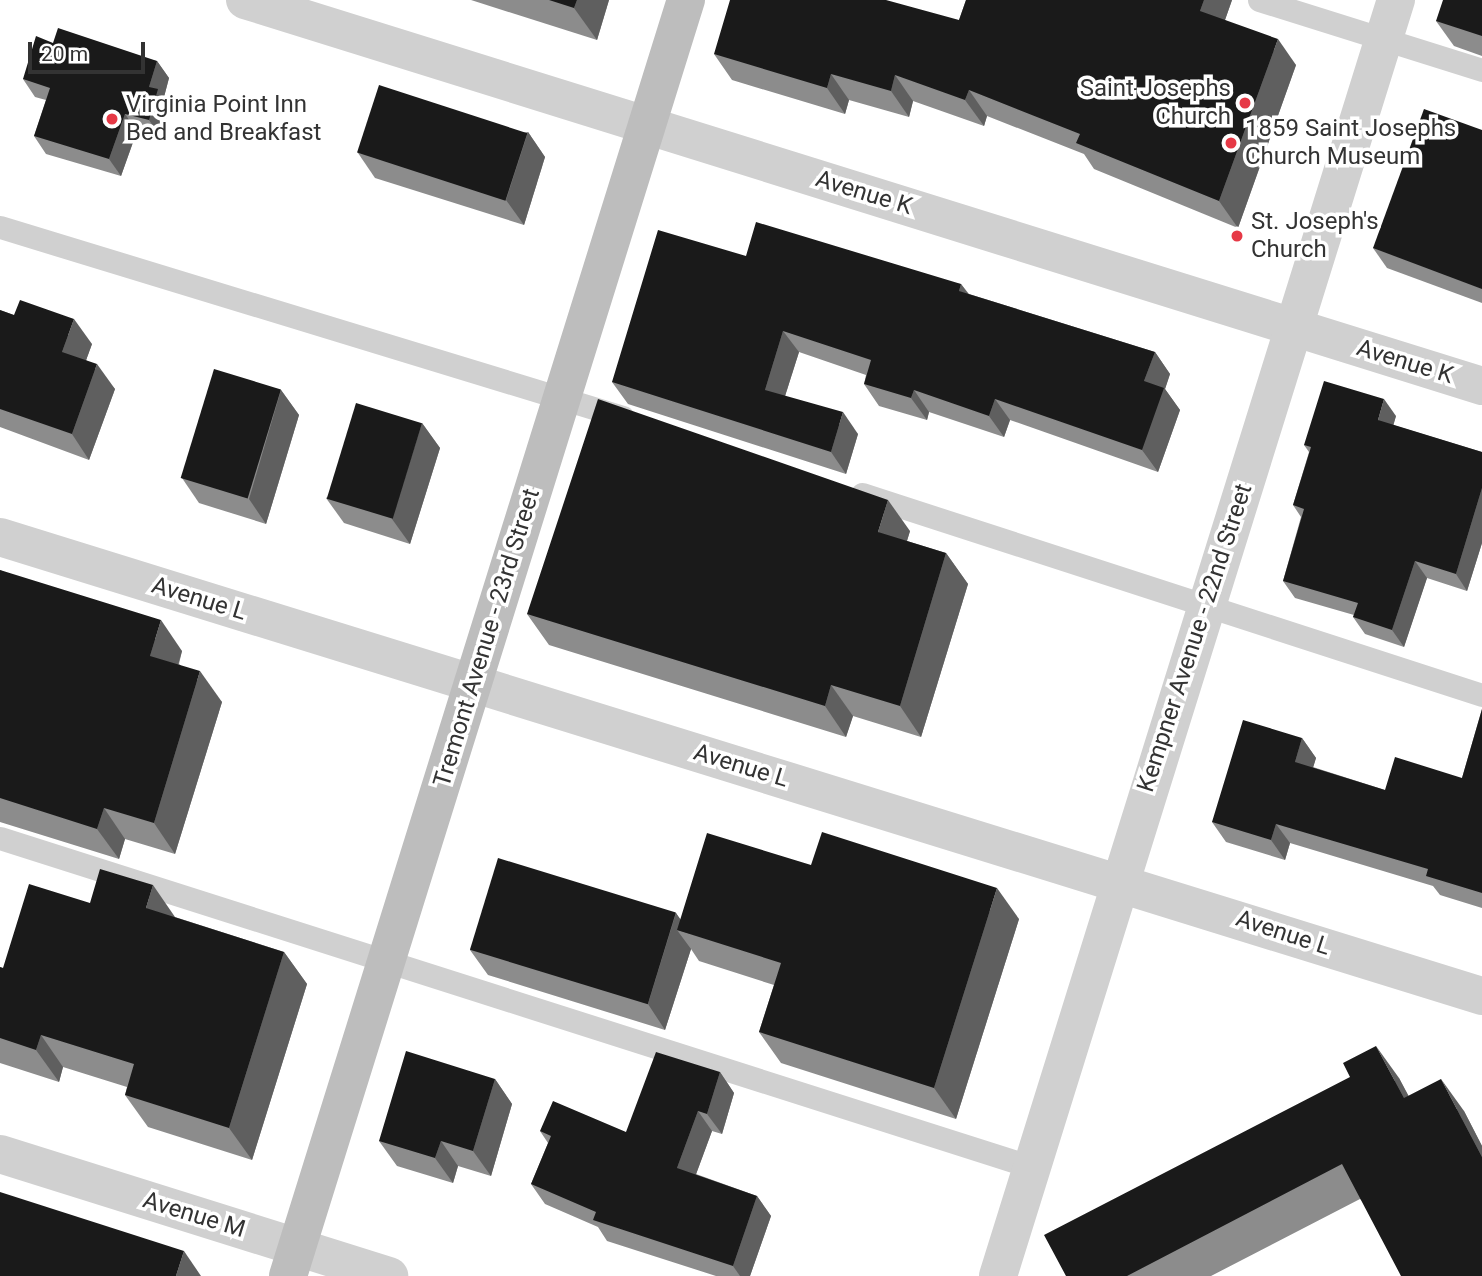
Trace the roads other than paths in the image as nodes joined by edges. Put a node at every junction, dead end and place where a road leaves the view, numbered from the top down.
1 (245, 0) edge
2 (686, 0) edge
3 (1259, 0) edge
4 (1396, 0) edge
5 (1383, 39) junction
6 (1482, 70) edge
7 (646, 125) junction
8 (0, 228) edge
9 (1293, 327) junction
10 (1482, 386) edge
11 (562, 397) junction
12 (641, 423) edge
13 (838, 487) edge
14 (0, 537) edge
15 (1206, 606) junction
16 (473, 684) junction
17 (1482, 695) edge
18 (0, 838) edge
19 (1116, 881) junction
20 (388, 956) junction
21 (1482, 996) edge
22 (0, 1154) edge
23 (1032, 1167) junction
24 (293, 1261) edge
25 (389, 1276) edge
26 (998, 1276) edge

1 - 7 street, Avenue K
2 - 7 street, Tremont Avenue - 23rd Street
3 - 5 lane
4 - 5 street, Kempner Avenue - 22nd Street
5 - 6 lane
5 - 9 street, Kempner Avenue - 22nd Street
7 - 9 street, Avenue K
7 - 11 street, Tremont Avenue - 23rd Street
8 - 11 lane
9 - 10 street, Avenue K
9 - 15 street, Kempner Avenue - 22nd Street
11 - 12 lane
11 - 16 street, Tremont Avenue - 23rd Street
13 - 15 lane
14 - 16 street, Avenue L
15 - 17 lane
15 - 19 street, Kempner Avenue - 22nd Street
16 - 19 street, Avenue L
16 - 20 street, Tremont Avenue - 23rd Street
18 - 20 lane
19 - 21 street, Avenue L
19 - 23 street, Kempner Avenue - 22nd Street
20 - 23 lane
20 - 24 street, Tremont Avenue - 23rd Street
22 - 24 street, Avenue M
23 - 26 street, Kempner Avenue - 22nd Street
24 - 25 street, Avenue M

